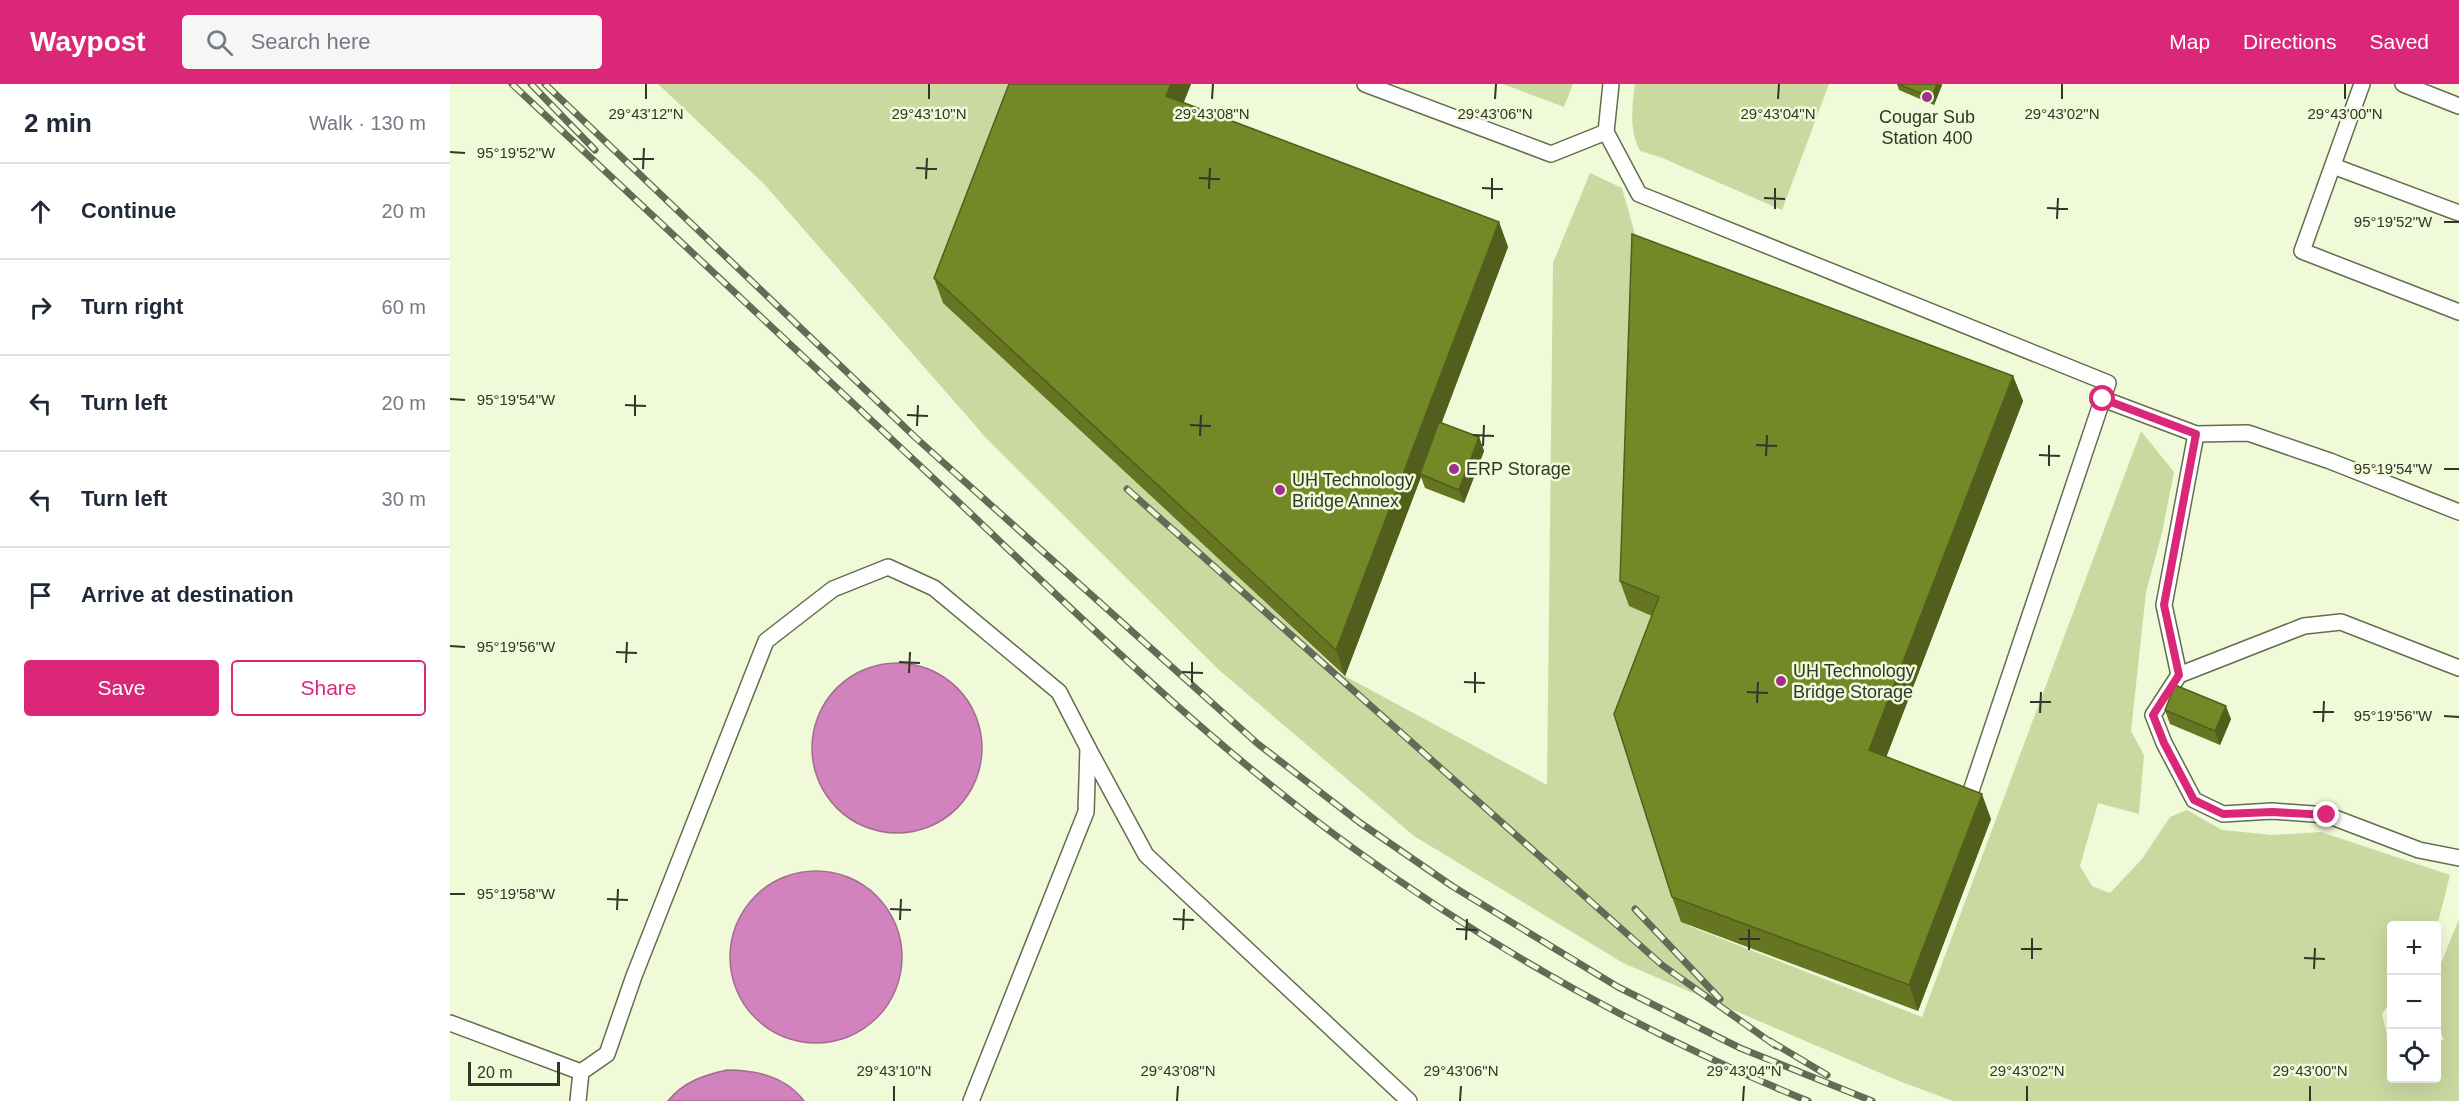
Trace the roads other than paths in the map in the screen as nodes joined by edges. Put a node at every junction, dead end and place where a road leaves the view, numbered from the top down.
1 (1365, 84) edge
2 (1611, 84) edge
3 (2362, 84) edge
4 (2413, 86) edge
5 (2459, 106) edge
6 (1606, 132) junction
7 (2332, 166) junction
8 (2459, 213) edge
9 (2459, 312) edge
10 (2103, 399) junction
11 (2196, 434) junction
12 (2459, 512) edge
13 (2459, 668) edge
14 (2179, 675) junction
15 (1088, 748) junction
16 (1971, 791) edge
17 (2459, 858) edge
18 (450, 1023) edge
19 (581, 1072) junction
20 (578, 1101) edge
21 (971, 1101) edge
22 (1409, 1101) edge

1 - 6 lane
2 - 6 lane
3 - 7 lane
4 - 5 lane
6 - 10 lane
7 - 8 lane
7 - 9 lane
10 - 11 lane
10 - 16 lane
11 - 12 lane
11 - 14 lane
13 - 14 lane
14 - 17 lane
15 - 19 lane
15 - 21 lane
15 - 22 lane
18 - 19 lane
19 - 20 lane

